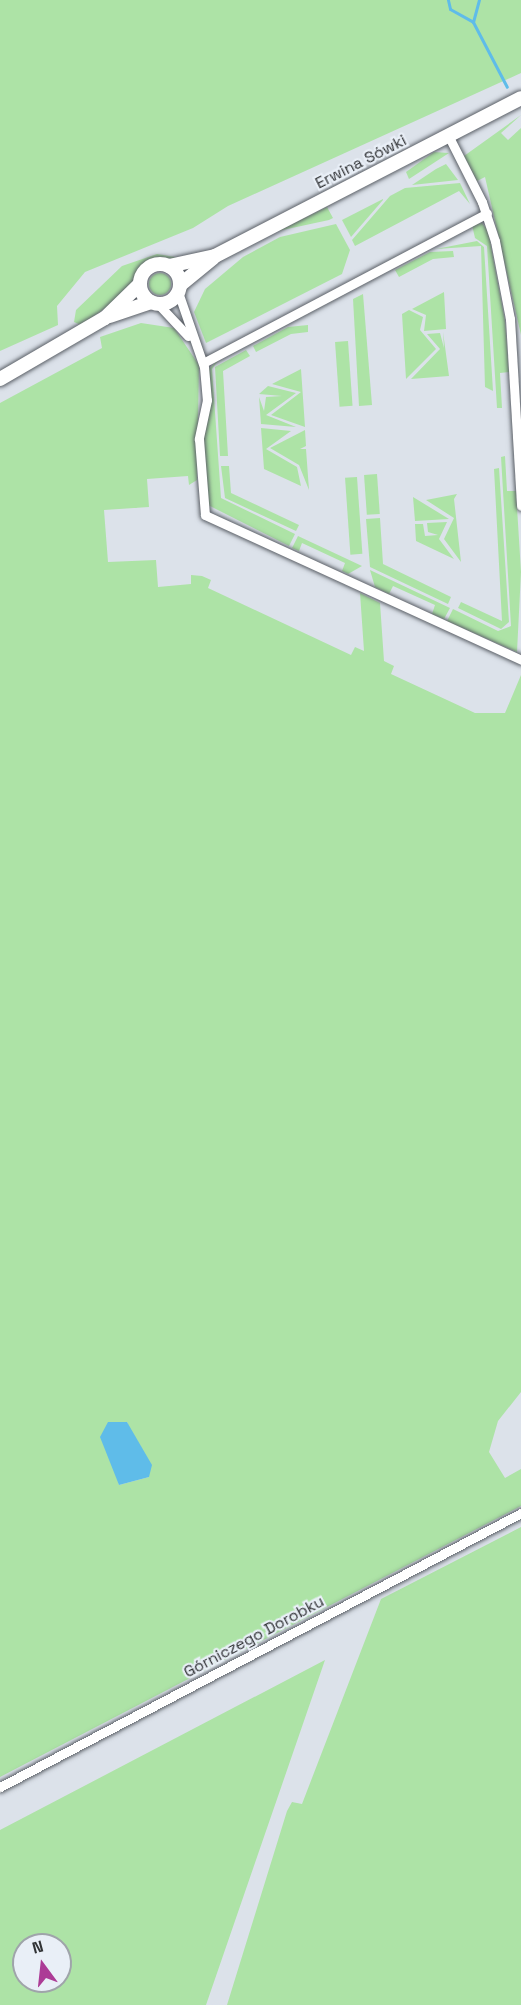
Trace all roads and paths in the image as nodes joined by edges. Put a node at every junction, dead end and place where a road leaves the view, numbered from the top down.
1 (521, 98) edge
2 (448, 135) junction
3 (487, 213) junction
4 (215, 256) junction
5 (169, 266) junction
6 (140, 284) junction
7 (179, 288) junction
8 (154, 303) junction
9 (105, 318) junction
10 (190, 338) junction
11 (203, 363) junction
12 (0, 379) edge
13 (521, 506) edge
14 (521, 660) edge
15 (521, 1513) edge
16 (0, 1786) edge

1 - 2 street, Erwina Sówki
2 - 3 street
2 - 4 street, Erwina Sówki
3 - 11 street
3 - 13 street
4 - 5 street, Erwina Sówki
4 - 7 street, Erwina Sówki
5 - 6 street, Erwina Sówki
5 - 7 street
6 - 8 street
6 - 9 street
7 - 8 street, Erwina Sówki
7 - 10 street
8 - 9 street, Erwina Sówki
8 - 10 street
9 - 12 street
10 - 11 street
11 - 14 street
15 - 16 street, Górniczego Dorobku

